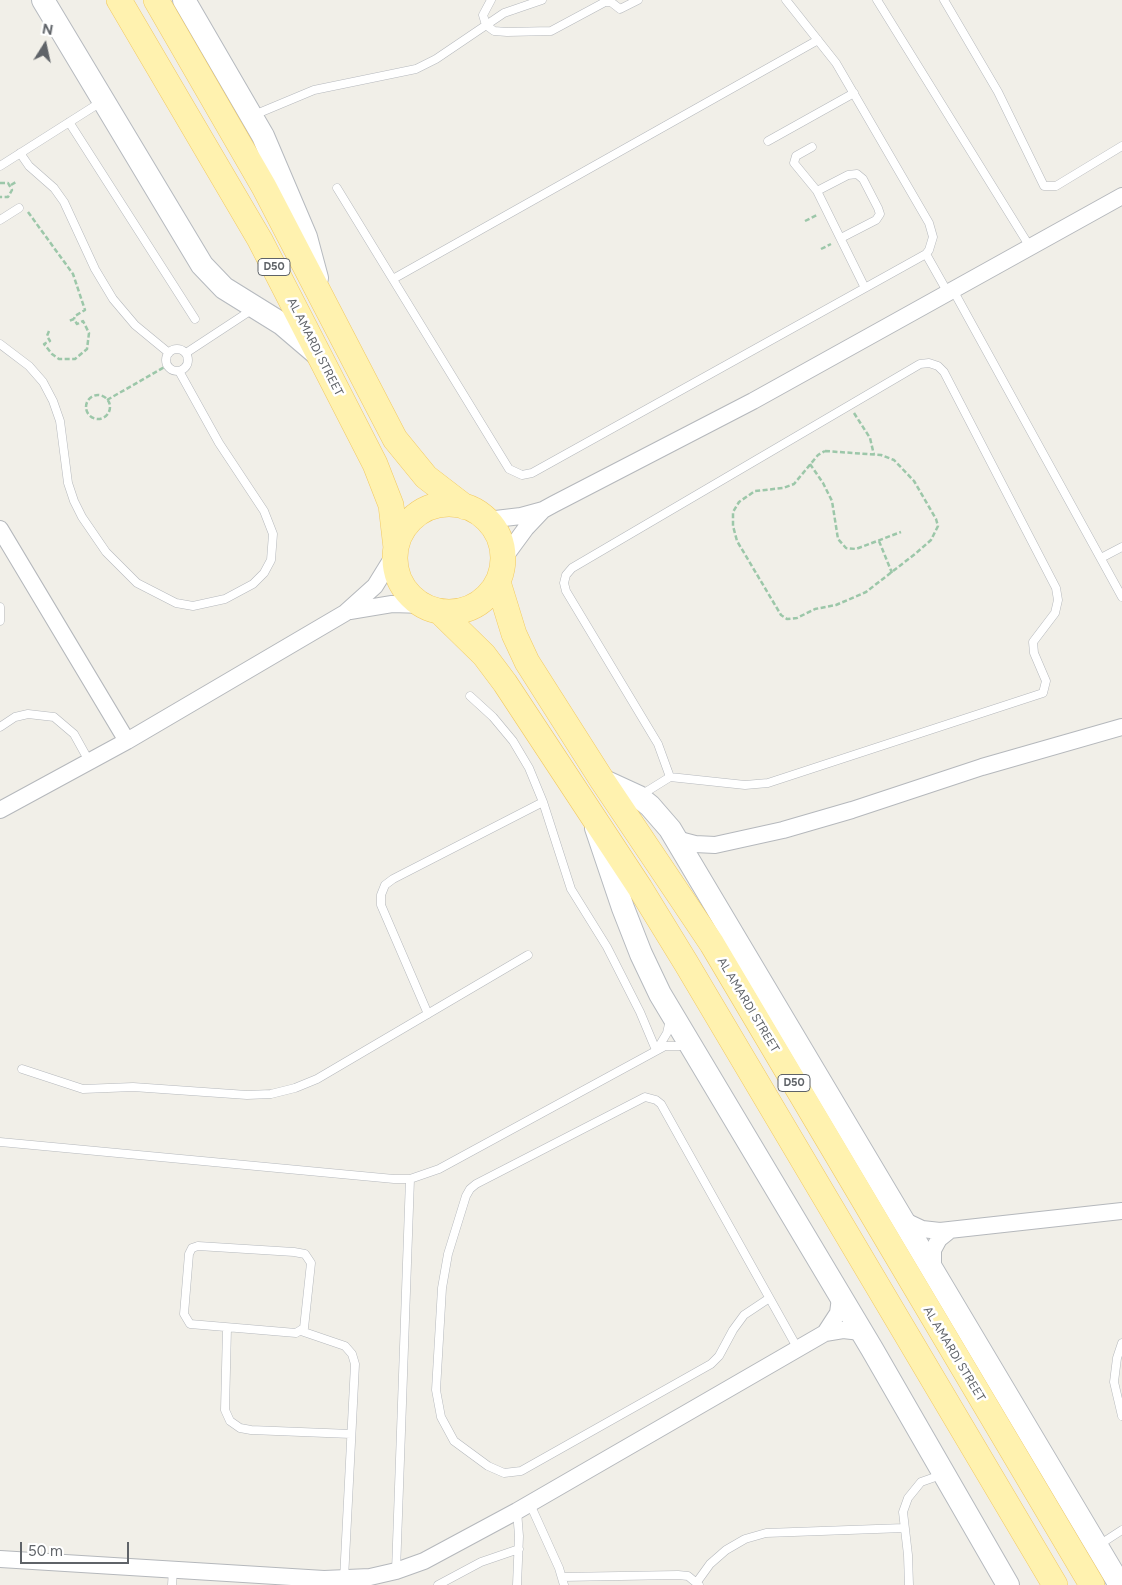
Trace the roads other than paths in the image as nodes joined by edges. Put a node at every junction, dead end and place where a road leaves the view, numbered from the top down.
1 (43, 0) edge
2 (119, 0) edge
3 (156, 0) edge
4 (184, 0) edge
5 (491, 0) edge
6 (542, 0) edge
7 (638, 0) edge
8 (786, 0) edge
9 (877, 0) edge
10 (944, 0) edge
11 (486, 25) junction
12 (818, 40) junction
13 (854, 93) junction
14 (105, 100) junction
15 (252, 116) junction
16 (69, 122) junction
17 (768, 141) dead end
18 (1122, 146) edge
19 (812, 147) dead end
20 (20, 153) junction
21 (0, 166) edge
22 (337, 188) dead end
23 (817, 191) junction
24 (1122, 196) edge
25 (19, 208) road end
26 (0, 220) edge
27 (841, 238) junction
28 (1030, 247) junction
29 (926, 254) junction
30 (393, 279) junction
31 (865, 288) junction
32 (950, 291) junction
33 (320, 294) junction
34 (255, 308) junction
35 (195, 320) dead end
36 (0, 344) edge
37 (169, 353) junction
38 (186, 353) junction
39 (319, 356) junction
40 (180, 370) junction
41 (466, 507) junction
42 (543, 510) junction
43 (487, 520) junction
44 (0, 529) edge
45 (1122, 547) edge
46 (396, 550) junction
47 (504, 558) junction
48 (1101, 558) junction
49 (498, 582) junction
50 (1122, 597) edge
51 (0, 608) edge
52 (431, 608) junction
53 (345, 612) junction
54 (0, 621) edge
55 (470, 696) dead end
56 (0, 727) edge
57 (1122, 727) edge
58 (127, 741) junction
59 (89, 761) junction
60 (670, 777) junction
61 (602, 780) junction
62 (639, 797) junction
63 (543, 802) junction
64 (0, 810) edge
65 (592, 815) junction
66 (676, 840) junction
67 (714, 845) junction
68 (696, 873) junction
69 (528, 955) dead end
70 (670, 1013) junction
71 (428, 1014) junction
72 (692, 1049) junction
73 (656, 1050) junction
74 (22, 1069) dead end
75 (0, 1142) edge
76 (410, 1178) junction
77 (1122, 1211) edge
78 (905, 1221) junction
79 (949, 1231) junction
80 (933, 1270) junction
81 (768, 1298) junction
82 (840, 1298) junction
83 (227, 1328) junction
84 (301, 1331) junction
85 (861, 1332) junction
86 (824, 1333) junction
87 (1122, 1343) edge
88 (798, 1349) junction
89 (1122, 1416) edge
90 (351, 1434) junction
91 (944, 1474) junction
92 (523, 1508) junction
93 (904, 1528) junction
94 (1122, 1530) edge
95 (1097, 1546) junction
96 (519, 1549) junction
97 (0, 1559) edge
98 (396, 1571) junction
99 (173, 1577) edge
100 (344, 1580) junction
101 (563, 1581) edge
102 (698, 1583) edge
103 (438, 1585) edge
104 (517, 1585) edge
105 (909, 1585) edge
106 (1008, 1585) edge
107 (1055, 1585) edge
108 (1092, 1585) edge
109 (1120, 1585) edge

1 - 14 street
2 - 39 main road, AL AMARDI STREET / D50
3 - 33 main road, D50
4 - 15 street
5 - 11 lane
6 - 11 lane
7 - 11 lane
8 - 12 lane
9 - 28 lane
10 - 18 lane
11 - 15 lane
12 - 13 lane
12 - 30 lane
13 - 17 lane
13 - 29 lane
14 - 16 lane
14 - 34 street
15 - 33 street
16 - 20 lane
16 - 35 lane
19 - 23 lane
20 - 21 lane
20 - 37 lane
22 - 30 lane
23 - 27 lane
23 - 27 lane
24 - 28 street
25 - 26 lane
27 - 31 lane
28 - 32 street
29 - 31 lane
29 - 32 lane
30 - 31 lane
32 - 42 street
32 - 48 lane
33 - 41 main road, D50
34 - 38 lane
34 - 39 street
36 - 40 lane
37 - 38 lane
37 - 40 lane
38 - 40 lane
39 - 46 main road, AL AMARDI STREET / D50
41 - 43 main road
41 - 46 main road
42 - 43 street
42 - 47 street
43 - 47 main road
44 - 58 street
45 - 48 lane
46 - 52 main road
46 - 53 street
47 - 49 main road
48 - 50 lane
49 - 52 main road
49 - 61 main road, AL AMARDI STREET / D50
51 - 54 lane
52 - 53 street
52 - 65 main road, D50
53 - 58 street
55 - 63 lane
56 - 59 lane
57 - 67 street
58 - 59 street
59 - 64 street
60 - 60 lane
60 - 62 lane
61 - 62 street
61 - 108 main road, AL AMARDI STREET / D50
62 - 66 street
63 - 71 lane
63 - 73 lane
65 - 70 street
65 - 107 main road, D50
66 - 67 street
66 - 68 street
67 - 68 street
68 - 78 street
69 - 71 lane
70 - 72 street
70 - 73 lane
71 - 74 lane
72 - 73 lane
72 - 82 street
73 - 76 lane
75 - 76 lane
76 - 98 lane
77 - 79 street
78 - 79 street
78 - 80 street
79 - 80 street
80 - 95 street
81 - 81 lane
81 - 88 lane
82 - 85 street
82 - 86 street
83 - 84 lane
83 - 84 lane
83 - 90 lane
84 - 90 lane
85 - 86 street
85 - 91 street
86 - 88 street
87 - 89 lane
88 - 92 street
90 - 100 lane
91 - 93 lane
91 - 106 street
92 - 96 lane
92 - 98 street
92 - 101 lane
93 - 102 lane
93 - 105 lane
94 - 95 lane
95 - 109 street
96 - 103 lane
96 - 104 lane
97 - 99 street
98 - 100 street
99 - 100 street
101 - 102 lane

